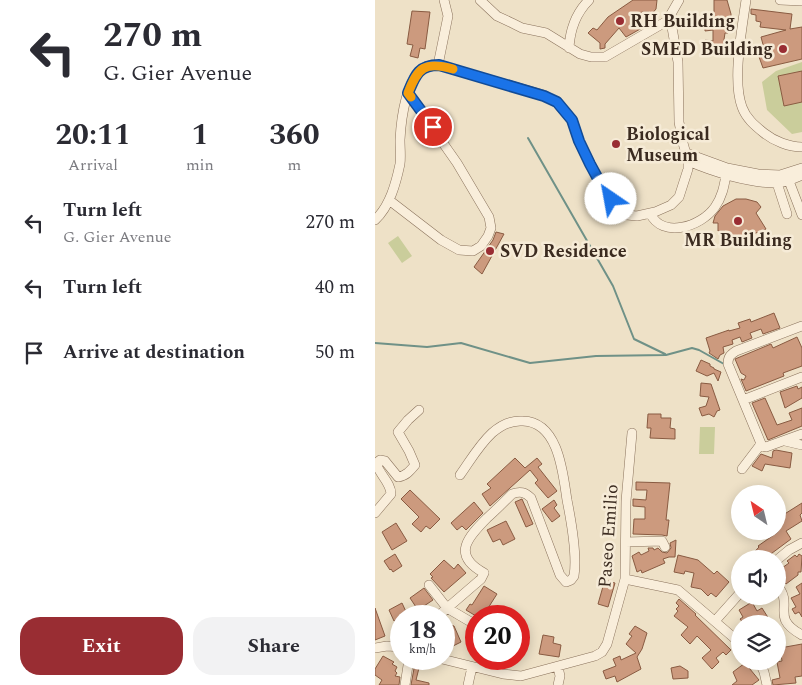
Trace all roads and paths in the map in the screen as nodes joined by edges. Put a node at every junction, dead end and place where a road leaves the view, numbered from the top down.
1 (444, 0) edge
2 (480, 0) edge
3 (589, 0) edge
4 (679, 0) edge
5 (746, 0) edge
6 (780, 0) edge
7 (802, 2) edge
8 (670, 16) junction
9 (569, 48) junction
10 (439, 65) junction
11 (408, 93) junction
12 (802, 147) edge
13 (687, 157) junction
14 (802, 168) edge
15 (726, 174) junction
16 (802, 175) edge
17 (789, 181) junction
18 (777, 183) junction
19 (389, 200) junction
20 (650, 213) junction
21 (787, 214) dead end
22 (802, 215) edge
23 (375, 220) edge
24 (802, 326) edge
25 (802, 377) edge
26 (743, 400) junction
27 (419, 410) dead end
28 (632, 433) dead end
29 (802, 434) edge
30 (785, 441) junction
31 (761, 444) junction
32 (802, 445) edge
33 (742, 469) dead end
34 (460, 475) dead end
35 (375, 513) edge
36 (626, 542) junction
37 (802, 543) edge
38 (665, 547) dead end
39 (786, 552) edge
40 (625, 578) junction
41 (429, 585) dead end
42 (731, 603) edge
43 (445, 605) edge
44 (451, 605) edge
45 (785, 605) edge
46 (715, 621) junction
47 (731, 635) edge
48 (802, 635) edge
49 (390, 646) edge
50 (375, 648) edge
51 (558, 667) junction
52 (407, 670) edge
53 (471, 670) edge
54 (482, 670) edge
55 (763, 670) edge
56 (520, 681) edge
57 (405, 685) edge
58 (468, 685) edge
59 (558, 685) edge
60 (767, 685) edge

1 - 10 street
2 - 9 street
3 - 9 street
4 - 8 street
5 - 12 street
6 - 7 street
8 - 9 street
8 - 13 street
10 - 11 street
10 - 20 street
11 - 19 street
11 - 19 street
13 - 14 street
13 - 15 street
13 - 20 street
15 - 18 street
15 - 20 street
16 - 17 street
17 - 18 street
17 - 22 street
18 - 21 street
19 - 23 street
24 - 26 street
25 - 26 street
26 - 31 street
27 - 35 street
28 - 36 street, Paseo Emilio
29 - 30 street
30 - 31 street
30 - 32 street
31 - 33 street
34 - 44 street
36 - 38 street
36 - 40 street, Paseo Emilio
37 - 39 street
40 - 46 street
40 - 51 street, Paseo Emilio
41 - 43 street
42 - 46 street
45 - 48 street
46 - 47 street
49 - 50 street
51 - 56 street, Paseo Emilio
51 - 59 street
52 - 57 street
53 - 58 street
54 - 56 street, Paseo Emilio
55 - 60 street

